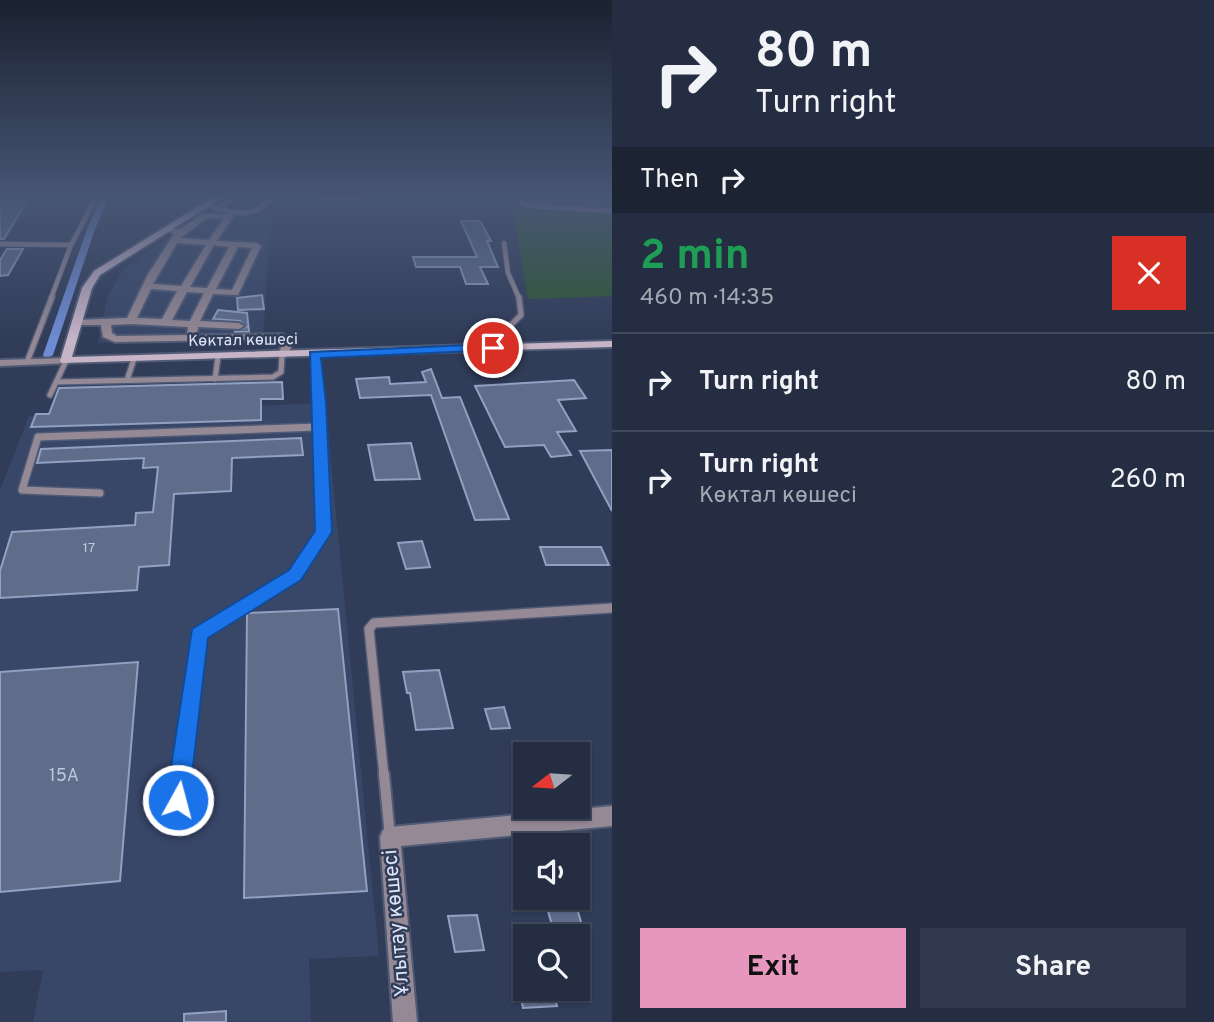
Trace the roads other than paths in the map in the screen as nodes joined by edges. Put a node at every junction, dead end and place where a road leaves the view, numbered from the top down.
1 (71, 245) edge
2 (151, 246) edge
3 (168, 246) edge
4 (211, 246) edge
5 (234, 246) edge
6 (254, 246) edge
7 (504, 246) edge
8 (147, 286) junction
9 (184, 290) junction
10 (211, 292) junction
11 (131, 321) junction
12 (106, 322) junction
13 (77, 323) junction
14 (165, 323) junction
15 (193, 324) junction
16 (239, 326) dead end
17 (192, 338) junction
18 (612, 344) edge
19 (518, 346) junction
20 (282, 355) junction
21 (314, 355) junction
22 (218, 357) junction
23 (134, 359) junction
24 (66, 361) junction
25 (27, 362) junction
26 (0, 363) edge
27 (215, 379) junction
28 (127, 380) junction
29 (56, 382) junction
30 (50, 395) dead end
31 (318, 427) junction
32 (100, 493) dead end
33 (612, 608) edge
34 (612, 816) edge
35 (174, 827) dead end
36 (390, 837) junction
37 (405, 1022) edge

1 - 25 lane
2 - 13 street
3 - 8 street
4 - 9 street
5 - 10 street
6 - 10 street
7 - 19 lane
8 - 9 street
8 - 11 street
9 - 10 street
9 - 14 street
10 - 15 street
11 - 12 street
11 - 14 street
12 - 13 street
12 - 17 street
13 - 24 street
14 - 15 street
15 - 16 street
15 - 17 street
17 - 20 street
18 - 19 street, Көктал көшесі
19 - 21 street, Көктал көшесі
20 - 21 street, Көктал көшесі
20 - 22 street, Көктал көшесі
20 - 27 lane
21 - 31 lane
22 - 23 street, Көктал көшесі
22 - 27 lane
23 - 24 street, Көктал көшесі
23 - 28 lane
24 - 25 street, Көктал көшесі
24 - 29 lane
25 - 26 street, Көктал көшесі
27 - 28 lane
28 - 29 lane
29 - 30 lane
31 - 32 lane
31 - 35 lane
33 - 36 lane
34 - 36 street, Ұлытау көшесі
36 - 37 street, Ұлытау көшесі

